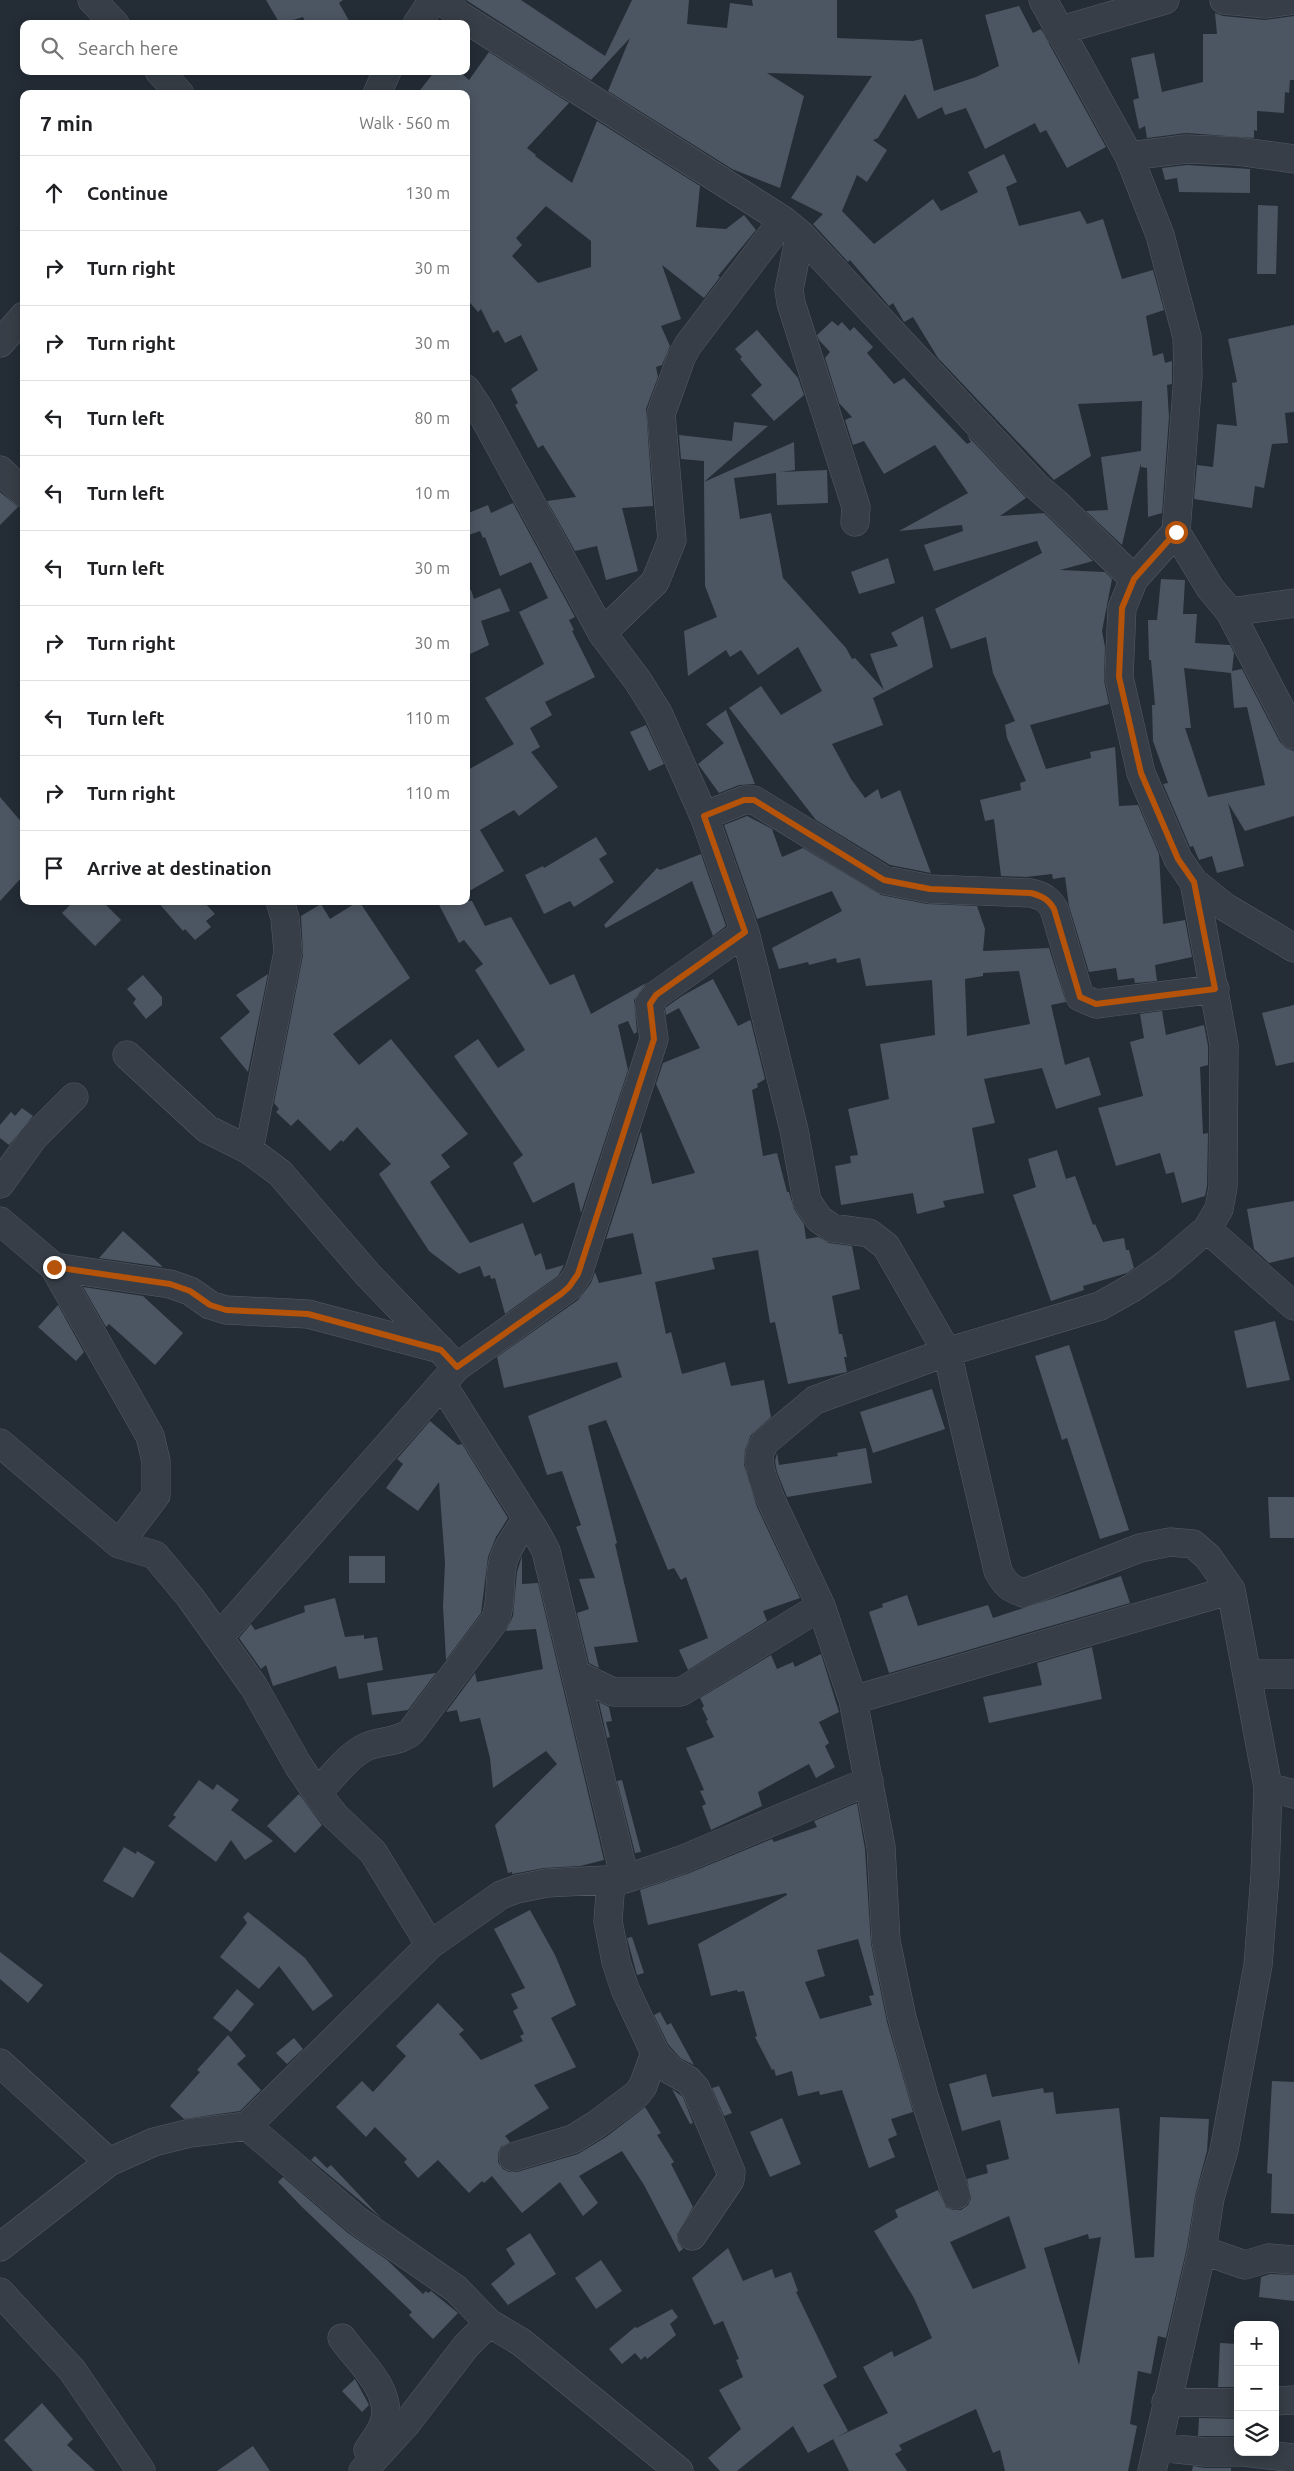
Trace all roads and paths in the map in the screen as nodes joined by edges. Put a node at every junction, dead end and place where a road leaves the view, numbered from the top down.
1 (92, 0) edge
2 (433, 0) edge
3 (442, 0) edge
4 (1043, 0) edge
5 (1165, 0) edge
6 (1224, 0) edge
7 (1294, 0) edge
8 (111, 20) edge
9 (420, 20) edge
10 (467, 20) edge
11 (470, 22) edge
12 (1058, 31) junction
13 (163, 75) edge
14 (384, 75) edge
15 (176, 90) edge
16 (379, 90) edge
17 (1129, 156) junction
18 (1294, 159) edge
19 (792, 227) junction
20 (20, 320) edge
21 (0, 343) edge
22 (471, 408) edge
23 (0, 470) edge
24 (20, 489) edge
25 (855, 522) dead end
26 (1176, 532) junction
27 (1134, 579) junction
28 (1294, 603) edge
29 (1230, 612) junction
30 (602, 633) junction
31 (1294, 735) edge
32 (704, 816) junction
33 (1194, 882) junction
34 (281, 905) edge
35 (745, 932) junction
36 (1294, 948) edge
37 (1215, 989) junction
38 (128, 1056) dead end
39 (74, 1097) dead end
40 (249, 1150) junction
41 (0, 1184) edge
42 (0, 1221) edge
43 (1207, 1229) junction
44 (54, 1267) junction
45 (1294, 1306) edge
46 (947, 1352) junction
47 (447, 1367) junction
48 (0, 1443) edge
49 (527, 1518) junction
50 (119, 1544) junction
51 (1231, 1590) junction
52 (821, 1606) junction
53 (219, 1637) junction
54 (576, 1674) junction
55 (1247, 1674) junction
56 (1294, 1674) edge
57 (853, 1700) junction
58 (869, 1781) junction
59 (1268, 1787) junction
60 (317, 1793) junction
61 (1294, 1794) edge
62 (618, 1880) junction
63 (430, 1945) junction
64 (655, 2053) junction
65 (0, 2063) edge
66 (247, 2126) junction
67 (513, 2157) dead end
68 (109, 2162) junction
69 (956, 2195) dead end
70 (692, 2236) dead end
71 (0, 2247) edge
72 (1202, 2250) junction
73 (1294, 2260) edge
74 (456, 2289) junction
75 (0, 2292) edge
76 (489, 2323) junction
77 (342, 2338) dead end
78 (466, 2346) junction
79 (1294, 2400) edge
80 (1279, 2401) edge
81 (1166, 2402) junction
82 (1234, 2403) edge
83 (1234, 2452) edge
84 (1277, 2456) edge
85 (1294, 2458) edge
86 (1155, 2459) edge
87 (141, 2471) edge
88 (355, 2471) edge
89 (363, 2471) edge
90 (679, 2471) edge

1 - 8 street
2 - 9 street
3 - 10 street
4 - 12 street
5 - 12 street
6 - 7 street
11 - 19 street
12 - 17 street
13 - 15 street
14 - 16 street
17 - 18 street
17 - 26 street
19 - 25 street
19 - 27 street
19 - 30 street
20 - 21 street
22 - 30 street
23 - 24 street
26 - 27 street
26 - 29 street
27 - 33 street
28 - 29 street
29 - 31 street
30 - 32 street
32 - 35 street
32 - 37 street
33 - 36 street
33 - 37 street
34 - 40 street
35 - 46 street
35 - 47 street
37 - 43 street
38 - 40 street
39 - 41 street
40 - 47 street
42 - 44 street
43 - 45 street
43 - 46 street
44 - 47 street
44 - 50 street
46 - 51 street
46 - 52 street
47 - 49 street
47 - 53 street
48 - 50 street
49 - 54 street
49 - 60 street
50 - 53 street
51 - 55 street
51 - 57 street
52 - 54 street
52 - 57 street
53 - 60 street
54 - 62 street
55 - 56 street
55 - 59 street
57 - 58 street
58 - 62 street
58 - 69 street
59 - 61 street
59 - 72 street
60 - 63 street
62 - 63 street
62 - 64 street
63 - 66 street
64 - 67 street
64 - 70 street
65 - 68 street
66 - 68 street
66 - 74 street
68 - 71 street
72 - 73 street
72 - 81 street
74 - 76 street
74 - 78 street
75 - 87 street
76 - 78 street
76 - 90 street
77 - 88 street
78 - 89 street
79 - 80 street
81 - 82 street
81 - 86 street
83 - 86 street
84 - 85 street

